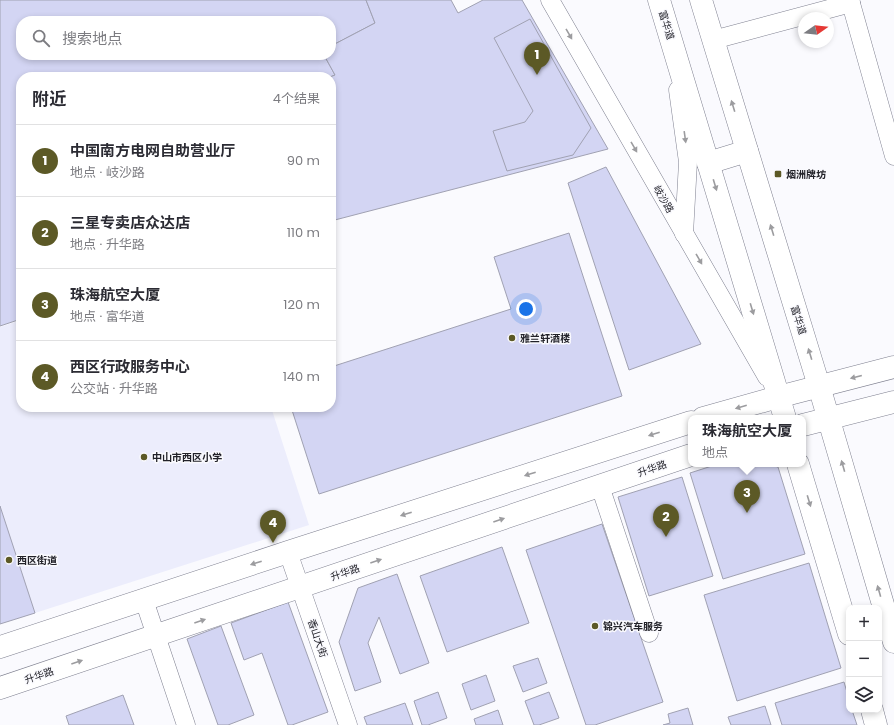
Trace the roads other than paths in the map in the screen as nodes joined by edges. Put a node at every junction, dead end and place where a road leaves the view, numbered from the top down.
1 (550, 0) edge
2 (659, 0) edge
3 (701, 0) edge
4 (850, 2) edge
5 (713, 40) junction
6 (672, 43) junction
7 (747, 151) junction
8 (894, 156) edge
9 (708, 162) junction
10 (684, 234) junction
11 (894, 367) edge
12 (820, 386) junction
13 (778, 397) junction
14 (894, 402) edge
15 (714, 415) edge
16 (784, 415) edge
17 (829, 418) junction
18 (688, 423) edge
19 (806, 424) edge
20 (688, 456) edge
21 (799, 467) edge
22 (600, 486) junction
23 (288, 552) junction
24 (301, 587) junction
25 (144, 600) junction
26 (846, 624) edge
27 (649, 633) dead end
28 (155, 636) junction
29 (894, 642) edge
30 (0, 647) edge
31 (0, 688) edge
32 (873, 713) edge
33 (186, 725) edge
34 (348, 725) edge
35 (876, 725) edge

1 -> 10 street, 岐沙路
2 - 6 main road, 富华道
3 - 5 main road, 富华道
4 - 5 street
4 - 8 street
7 -> 5 main road, 富华道
6 - 9 main road, 富华道
6 -> 10 street
7 - 9 main road
12 -> 7 main road, 富华道
9 -> 13 main road, 富华道
10 -> 13 street, 岐沙路
11 -> 12 main road
12 - 13 main road
12 - 17 main road, 富华道
13 -> 15 main road
13 - 16 main road, 富华道
14 - 17 main road
17 - 19 main road
29 -> 17 main road, 富华道
18 -> 23 main road
20 - 22 main road, 升华路
21 -> 26 main road
24 -> 22 main road, 升华路
22 - 27 street
23 - 24 street, 香山大街
23 -> 25 main road
28 -> 24 main road, 升华路
24 - 34 street, 香山大街
25 - 28 street
25 - 30 main road
31 -> 28 main road, 升华路
28 - 33 street
32 - 35 main road

